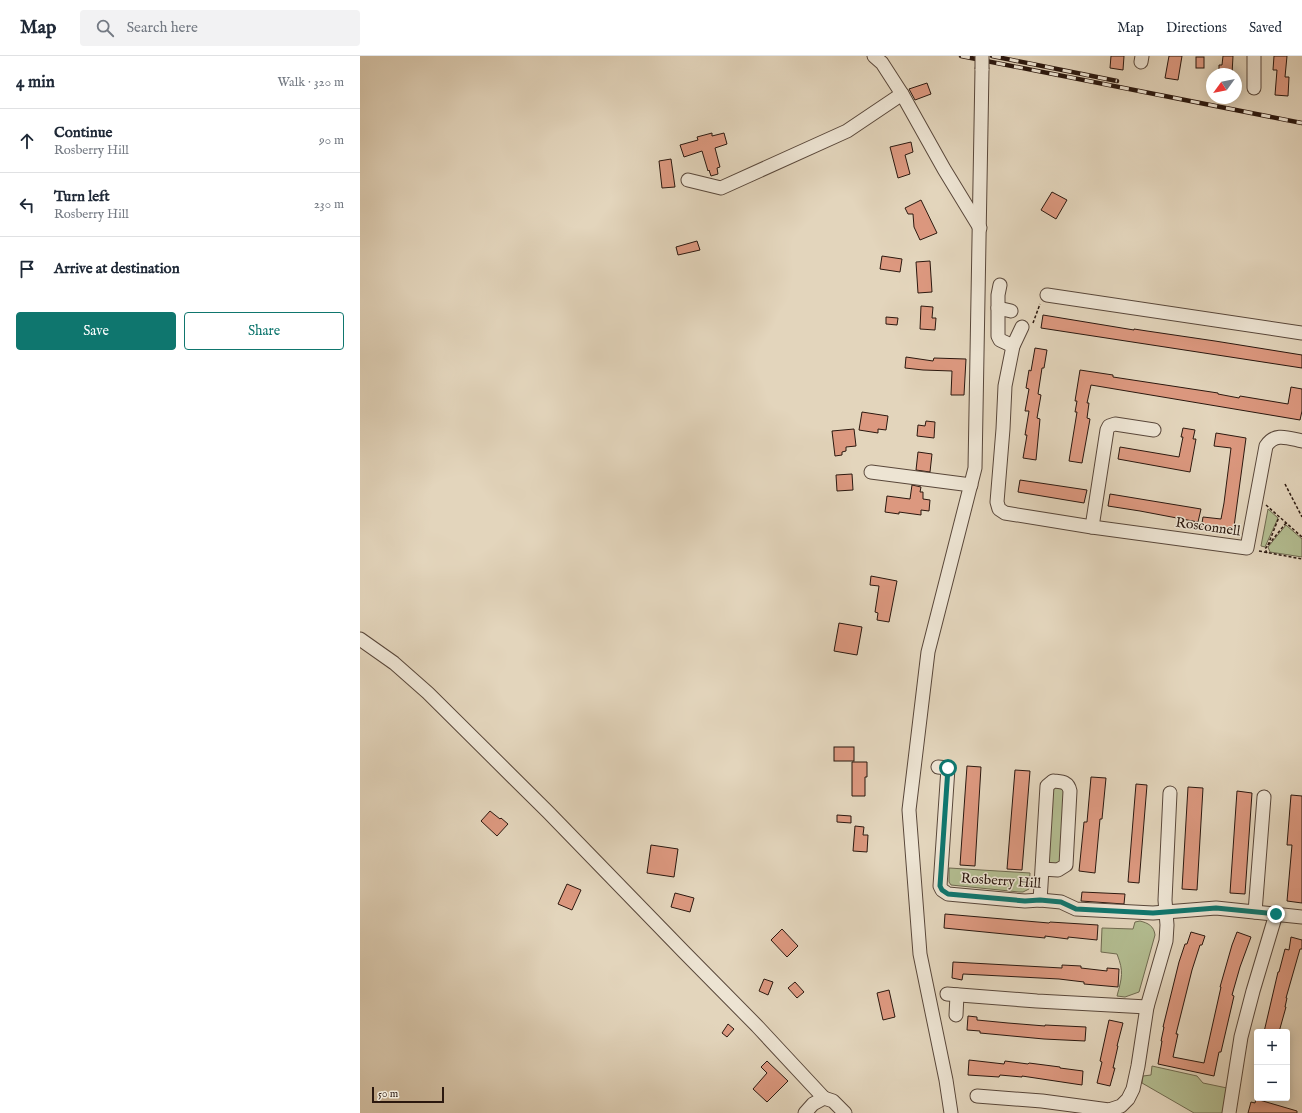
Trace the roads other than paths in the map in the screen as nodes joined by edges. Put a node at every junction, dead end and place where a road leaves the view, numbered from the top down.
1 (874, 56) edge
2 (982, 56) edge
3 (1254, 56) edge
4 (1254, 88) dead end
5 (902, 94) junction
6 (688, 180) dead end
7 (980, 228) junction
8 (1000, 285) dead end
9 (1047, 295) dead end
10 (998, 308) junction
11 (1012, 311) dead end
12 (1022, 327) dead end
13 (1302, 333) edge
14 (1013, 346) junction
15 (1154, 430) dead end
16 (1302, 441) edge
17 (871, 472) dead end
18 (971, 485) junction
19 (1092, 527) junction
20 (360, 639) edge
21 (938, 767) dead end
22 (1170, 793) dead end
23 (1264, 797) dead end
24 (1042, 869) junction
25 (1040, 900) junction
26 (1166, 912) junction
27 (1255, 912) junction
28 (1276, 914) junction
29 (1302, 917) edge
30 (1147, 1007) junction
31 (956, 1015) dead end
32 (977, 1096) dead end
33 (824, 1098) junction
34 (805, 1113) edge
35 (845, 1113) edge
36 (951, 1113) edge
37 (1230, 1113) edge

1 - 5 street
2 - 7 street, bridge
3 - 4 street
5 - 6 street
5 - 7 street
7 - 18 street
8 - 10 street
9 - 13 street
10 - 11 street
10 - 14 street
12 - 14 street, Rosconnell
14 - 19 street, Rosconnell
15 - 19 street
16 - 19 street, Rosconnell
17 - 18 street
18 - 36 street
20 - 33 street
21 - 25 street, Rosberry Hill
22 - 26 street
23 - 27 street
24 - 24 street
24 - 25 street
25 - 26 street, Rosberry Hill
26 - 27 street, Rosberry Hill
26 - 30 street
27 - 28 street, Rosberry Hill
28 - 29 street, Rosberry Hill
28 - 37 street
30 - 31 street
30 - 32 street
33 - 34 street
33 - 35 street

